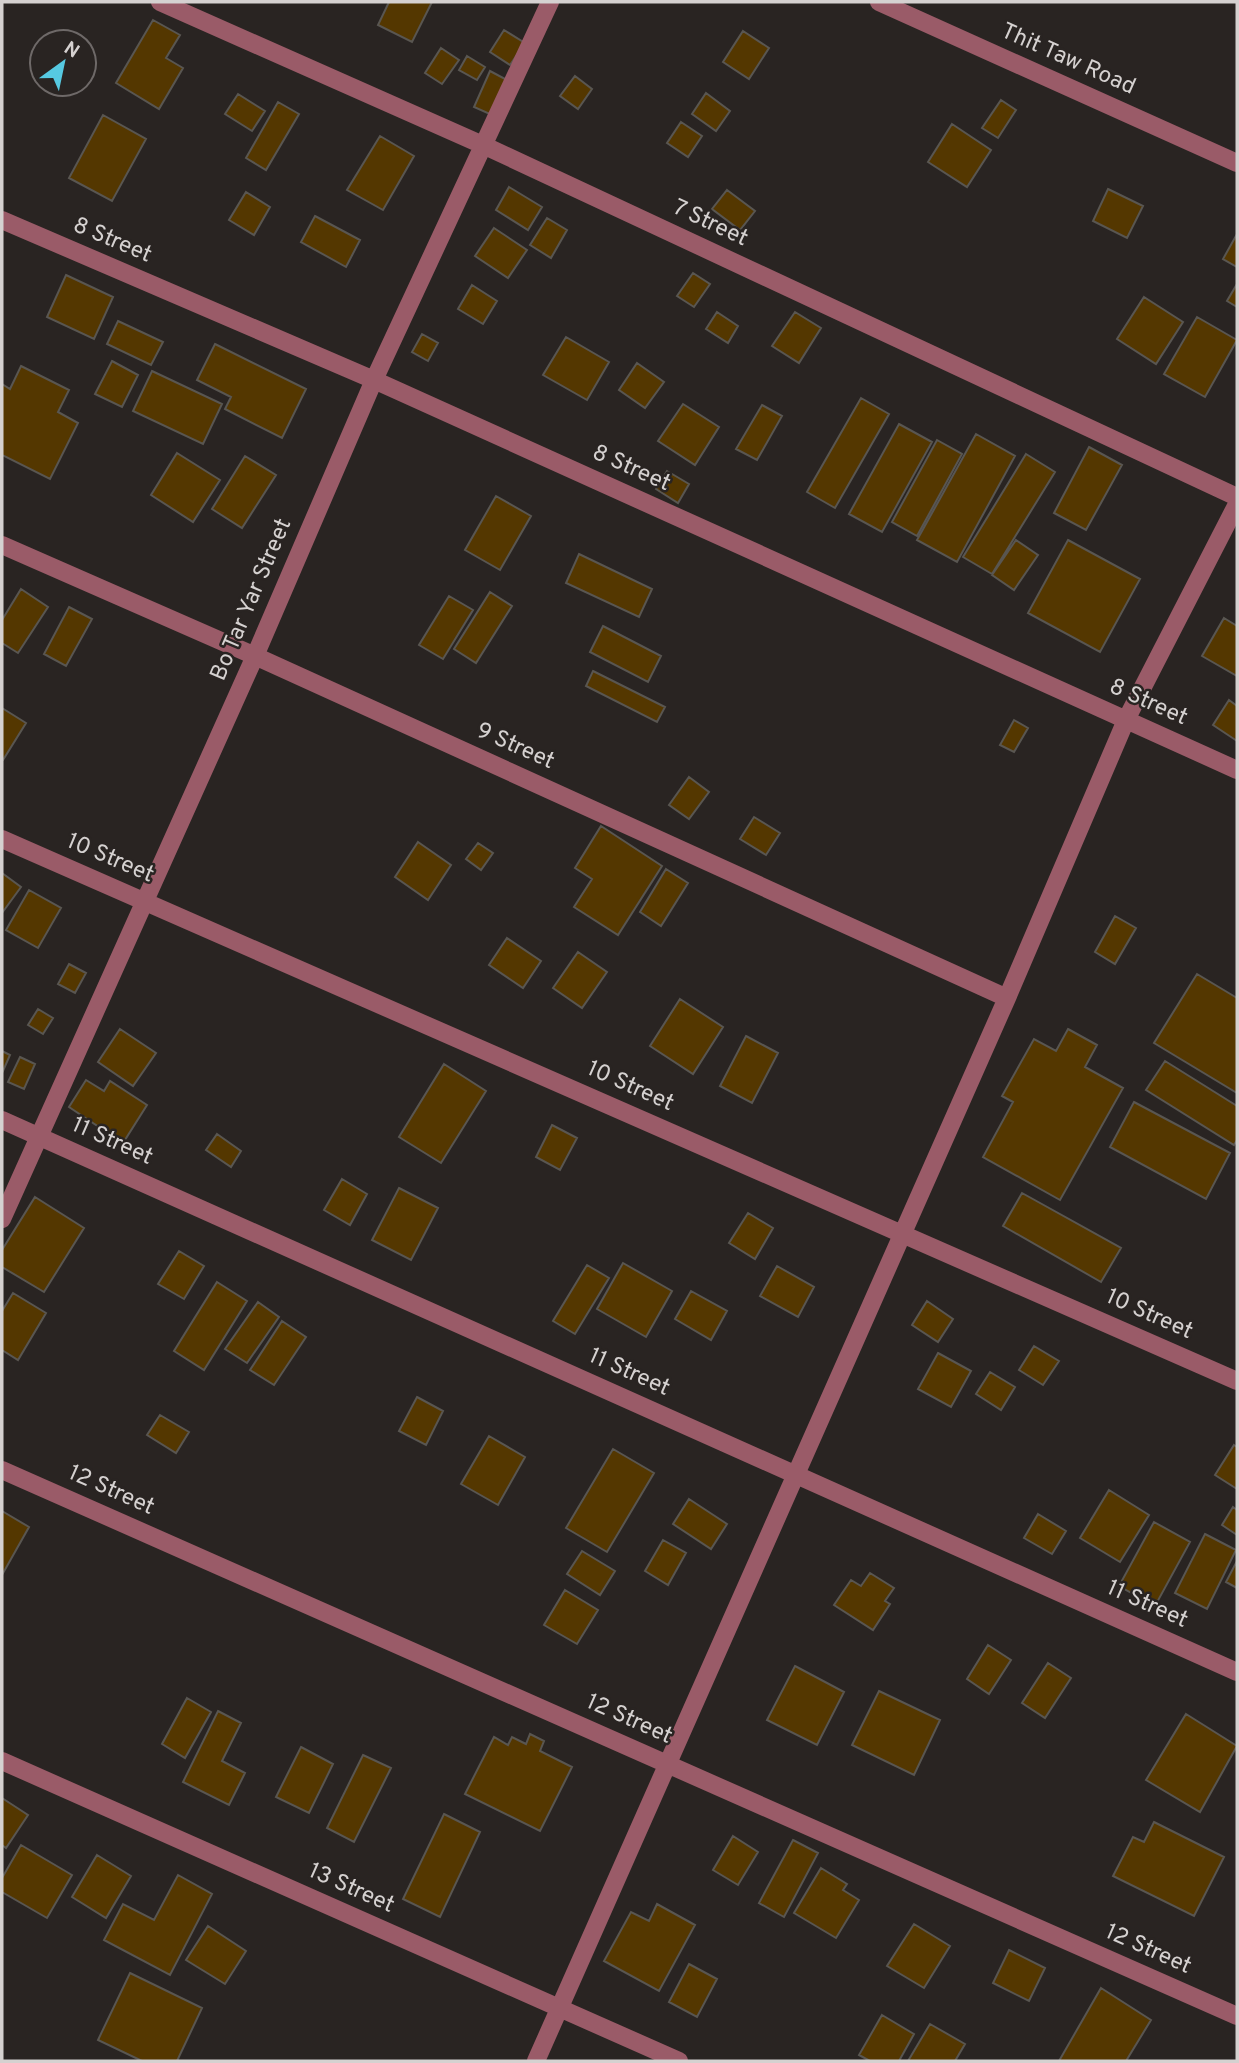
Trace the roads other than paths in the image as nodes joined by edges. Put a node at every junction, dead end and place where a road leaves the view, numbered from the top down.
1 (160, 2) edge
2 (550, 2) edge
3 (879, 2) edge
4 (485, 146) junction
5 (1237, 163) edge
6 (2, 220) edge
7 (374, 380) junction
8 (1237, 497) edge
9 (1237, 504) edge
10 (2, 545) edge
11 (255, 656) junction
12 (1126, 720) junction
13 (1237, 770) edge
14 (2, 838) edge
15 (145, 900) junction
16 (1007, 998) junction
17 (2, 1120) edge
18 (39, 1136) junction
19 (2, 1219) edge
20 (902, 1233) junction
21 (1237, 1381) edge
22 (2, 1470) edge
23 (796, 1475) junction
24 (1237, 1672) edge
25 (2, 1761) edge
26 (667, 1764) junction
27 (559, 2008) junction
28 (1237, 2016) edge
29 (536, 2061) edge
30 (679, 2061) edge

1 - 4 street, 7 Street
2 - 4 street, Bo Tar Yar Street
3 - 5 street, Thit Taw Road
4 - 7 street, Bo Tar Yar Street
4 - 8 street, 7 Street
6 - 7 street, 8 Street
7 - 11 street, Bo Tar Yar Street
7 - 12 street, 8 Street
9 - 12 street
10 - 11 street, 9 Street
11 - 15 street, Bo Tar Yar Street
11 - 16 street, 9 Street
12 - 13 street, 8 Street
12 - 16 street
14 - 15 street, 10 Street
15 - 18 street, Bo Tar Yar Street
15 - 20 street, 10 Street
16 - 20 street
17 - 18 street, 11 Street
18 - 19 street, Bo Tar Yar Street
18 - 23 street, 11 Street
20 - 21 street, 10 Street
20 - 23 street
22 - 26 street, 12 Street
23 - 24 street, 11 Street
23 - 26 street
25 - 27 street, 13 Street
26 - 27 street
26 - 28 street, 12 Street
27 - 29 street
27 - 30 street, 13 Street

